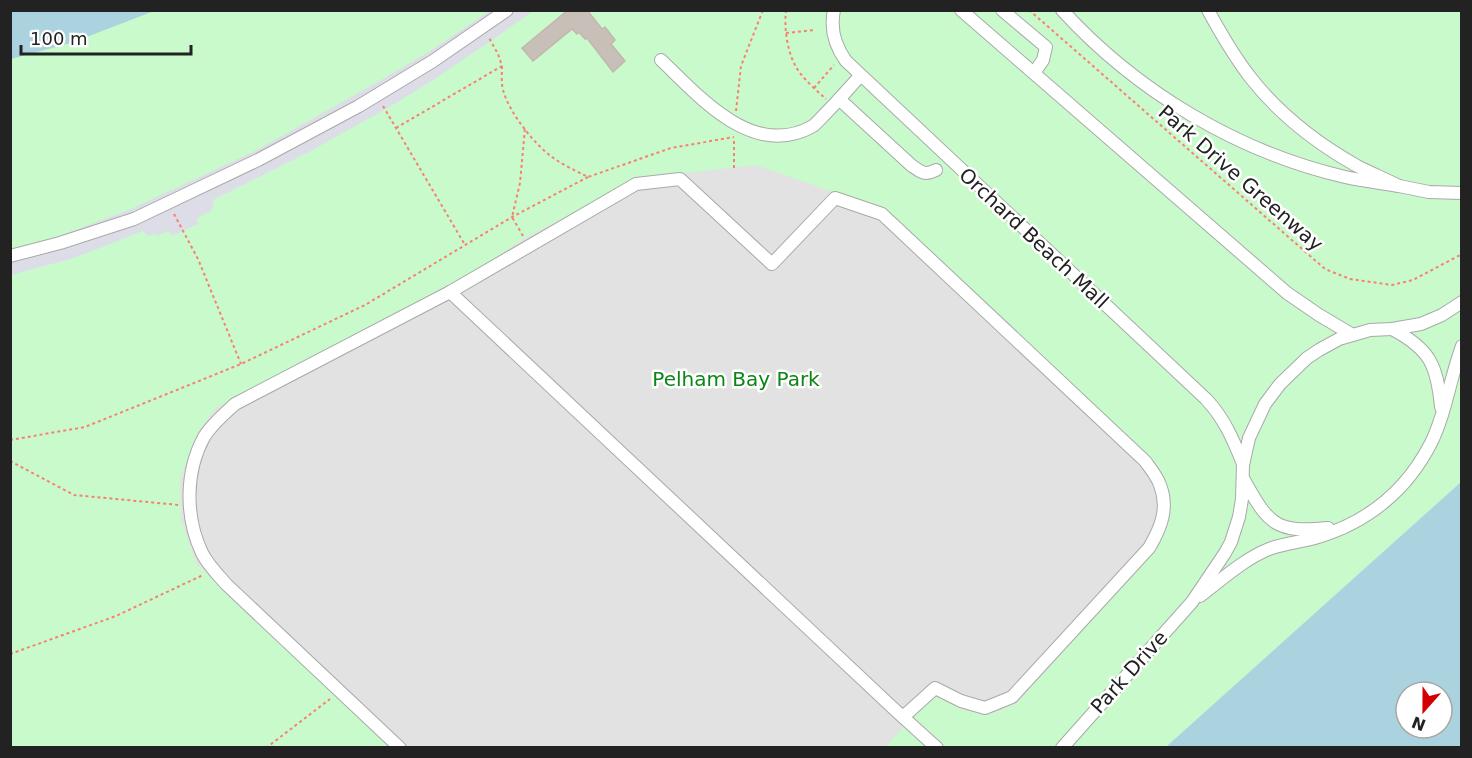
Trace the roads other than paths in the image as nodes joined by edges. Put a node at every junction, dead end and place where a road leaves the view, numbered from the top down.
1 (507, 10) edge
2 (834, 10) edge
3 (961, 10) edge
4 (1002, 10) edge
5 (1062, 10) edge
6 (1208, 10) edge
7 (661, 60) dead end
8 (1034, 73) junction
9 (860, 76) junction
10 (836, 103) junction
11 (936, 170) dead end
12 (1399, 186) junction
13 (1461, 193) edge
14 (10, 256) edge
15 (450, 292) junction
16 (1461, 302) edge
17 (1392, 329) junction
18 (1351, 334) junction
19 (1461, 346) edge
20 (1441, 415) junction
21 (1243, 465) junction
22 (1243, 479) junction
23 (1345, 526) junction
24 (1192, 602) junction
25 (903, 717) junction
26 (1062, 746) edge
27 (400, 747) edge
28 (937, 747) edge

1 - 14 street
2 - 9 street, Orchard Beach Mall
3 - 8 street
4 - 8 street
5 - 12 street
6 - 12 street
7 - 10 street
8 - 18 street
9 - 10 street
9 - 21 street, Orchard Beach Mall
10 - 11 street
12 - 13 street
15 - 25 street
15 - 25 street
15 - 27 street
16 - 17 street, Park Drive
17 - 18 street, Park Drive
17 - 20 street, Park Drive
18 - 21 street, Park Drive
19 - 20 street, Park Drive
20 - 23 street, Park Drive
21 - 22 street, Park Drive
22 - 23 street, Park Drive
22 - 24 street, Park Drive
23 - 24 street, Park Drive
24 - 26 street, Park Drive
25 - 28 street

